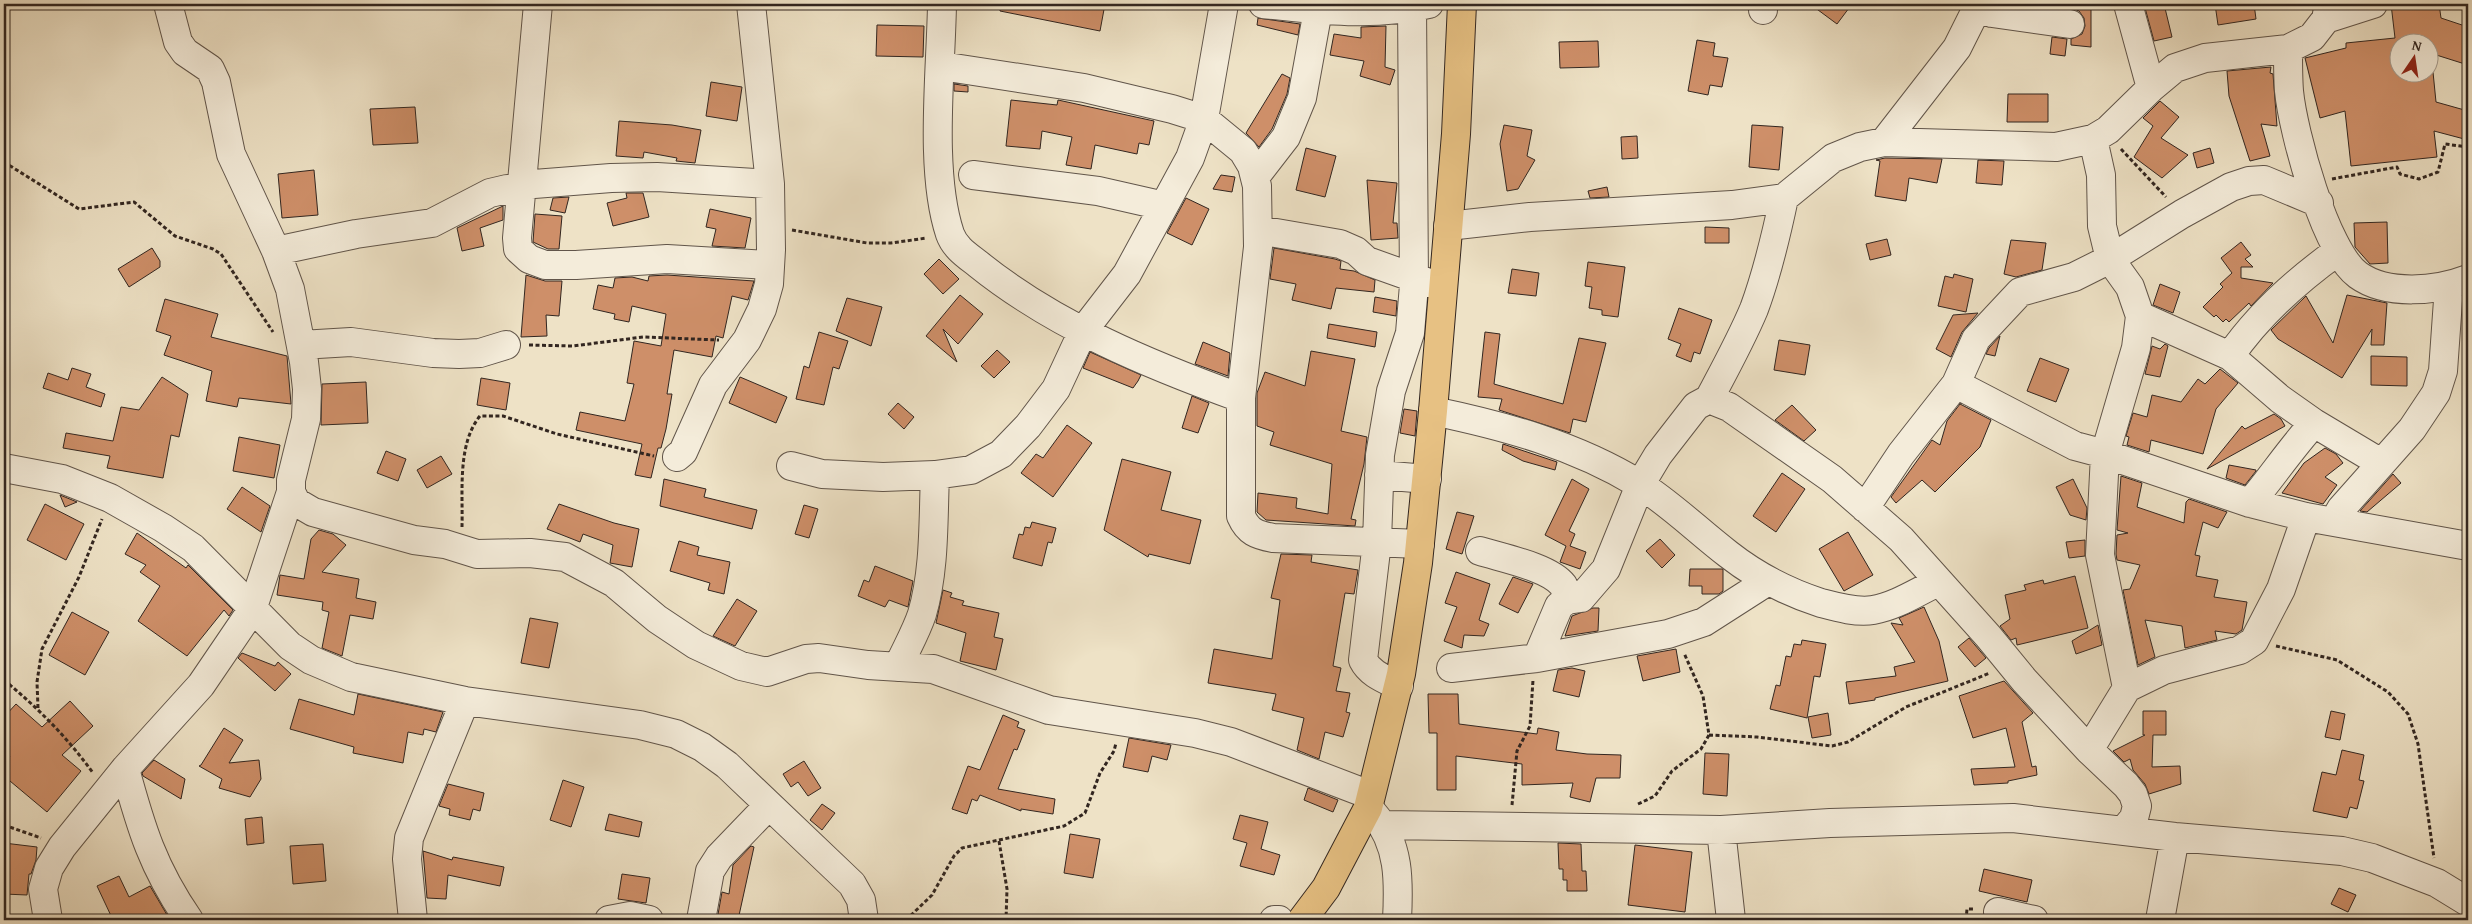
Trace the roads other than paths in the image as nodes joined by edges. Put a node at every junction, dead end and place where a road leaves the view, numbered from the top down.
1 (168, 4) edge
2 (538, 4) edge
3 (751, 4) edge
4 (942, 4) edge
5 (1224, 4) edge
6 (1263, 4) edge
7 (1462, 4) edge
8 (2128, 4) edge
9 (2373, 4) edge
10 (1418, 5) edge
11 (1979, 6) edge
12 (1318, 10) junction
13 (2328, 11) edge
14 (2070, 24) dead end
15 (2288, 50) junction
16 (941, 66) junction
17 (2151, 88) junction
18 (1204, 119) junction
19 (2100, 134) junction
20 (1884, 142) junction
21 (973, 175) dead end
22 (1255, 177) junction
23 (770, 184) junction
24 (520, 191) junction
25 (2315, 193) junction
26 (1784, 198) junction
27 (1164, 206) junction
28 (1448, 226) junction
29 (1258, 230) junction
30 (276, 251) junction
31 (2338, 251) junction
32 (2110, 260) junction
33 (770, 265) junction
34 (1414, 278) junction
35 (2458, 282) edge
36 (1443, 287) junction
37 (2140, 316) junction
38 (1083, 331) junction
39 (301, 344) junction
40 (506, 345) road end
41 (2230, 356) junction
42 (1956, 384) junction
43 (1241, 398) junction
44 (1709, 399) junction
45 (1434, 411) junction
46 (2314, 423) junction
47 (2105, 454) junction
48 (677, 457) road end
49 (2381, 463) junction
50 (791, 466) dead end
51 (4, 468) edge
52 (935, 475) junction
53 (1379, 475) junction
54 (1427, 479) junction
55 (1640, 485) junction
56 (291, 492) junction
57 (2250, 503) junction
58 (1865, 508) junction
59 (2306, 517) junction
60 (2334, 521) junction
61 (1377, 542) junction
62 (1420, 544) junction
63 (2468, 546) edge
64 (1480, 551) dead end
65 (1768, 581) junction
66 (1938, 582) junction
67 (1567, 600) junction
68 (252, 610) junction
69 (1537, 658) junction
70 (898, 666) junction
71 (1451, 668) dead end
72 (1399, 686) junction
73 (2127, 688) junction
74 (465, 701) junction
75 (2089, 750) junction
76 (125, 768) junction
77 (770, 805) junction
78 (1374, 810) junction
79 (1721, 830) junction
80 (2124, 830) junction
81 (2175, 837) junction
82 (2468, 902) edge
83 (1998, 912) dead end
84 (48, 920) edge
85 (189, 920) edge
86 (413, 920) edge
87 (609, 920) edge
88 (649, 920) edge
89 (701, 920) edge
90 (864, 920) edge
91 (1274, 920) edge
92 (1279, 920) edge
93 (1302, 920) edge
94 (1397, 920) edge
95 (1731, 920) edge
96 (2034, 920) edge
97 (2160, 920) edge

1 - 30 street
2 - 24 street
3 - 23 street
4 - 16 street
5 - 18 street
6 - 12 street
7 - 28 main road
8 - 17 street
9 - 13 street
10 - 12 street
10 - 34 street
11 - 14 street
11 - 20 street
12 - 22 street
13 - 15 street
15 - 17 street
15 - 25 street
16 - 18 street
16 - 38 street
17 - 19 street
18 - 22 street
18 - 27 street
19 - 20 street
19 - 32 street
20 - 26 street
21 - 27 street
22 - 29 street
23 - 24 street
23 - 33 street
24 - 30 street
24 - 33 street
25 - 31 street
25 - 32 street
26 - 28 street
26 - 44 street
27 - 38 street
28 - 36 main road
29 - 34 street
29 - 43 street
30 - 39 street
31 - 35 street
31 - 41 street
32 - 37 street
32 - 42 street
33 - 48 street
34 - 36 street
34 - 53 street
35 - 49 street
36 - 45 main road
37 - 41 street
37 - 47 street
38 - 43 street
38 - 52 street
39 - 40 street
39 - 56 street
41 - 46 street
42 - 47 street
42 - 58 street
43 - 61 street
44 - 55 street
44 - 58 street
45 - 54 main road
45 - 55 street
46 - 49 street
46 - 57 street
47 - 57 street
47 - 73 street
49 - 60 street
50 - 52 street
51 - 68 street
52 - 70 street
53 - 54 street
53 - 61 street
54 - 62 main road
55 - 65 street
55 - 67 street
56 - 68 street
56 - 70 street
57 - 59 street
58 - 66 street
59 - 60 street
59 - 73 street
60 - 63 street
61 - 62 street
61 - 72 street
62 - 72 main road
64 - 67 street
65 - 66 street
65 - 69 street
66 - 75 street
67 - 69 street
68 - 74 street
68 - 76 street
69 - 71 street
70 - 78 street
72 - 78 main road
73 - 75 street
74 - 77 street
74 - 86 street
75 - 80 street
76 - 84 street
76 - 85 street
77 - 89 street
77 - 90 street
78 - 79 street
78 - 93 main road
78 - 94 street
79 - 80 street
79 - 95 street
80 - 81 street
81 - 82 street
81 - 97 street
83 - 96 street
87 - 88 street
91 - 92 street

